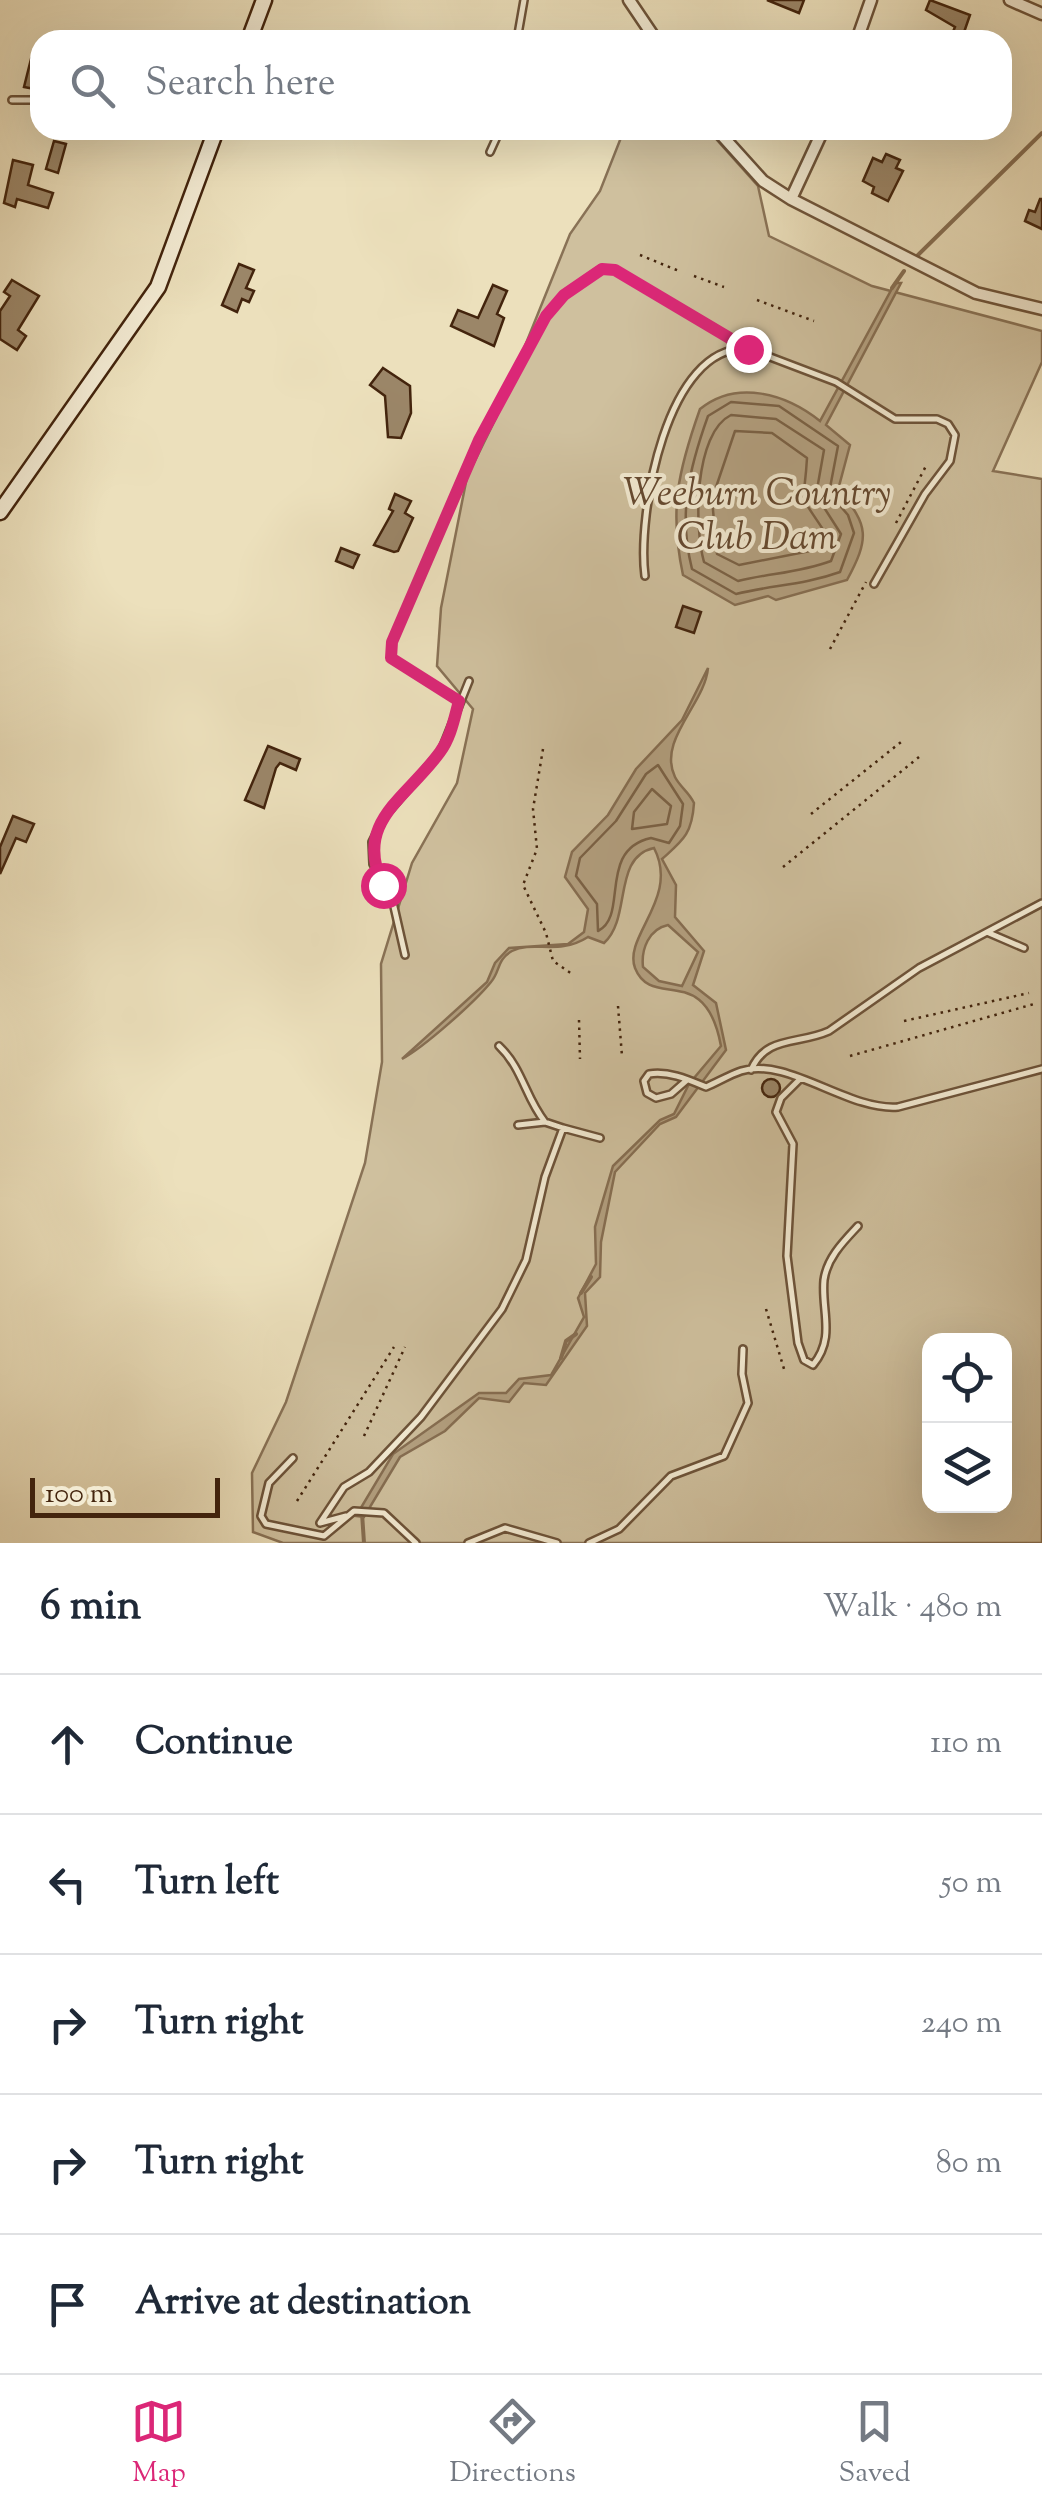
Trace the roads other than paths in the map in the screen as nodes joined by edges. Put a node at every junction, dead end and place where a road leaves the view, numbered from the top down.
1 (264, 0) edge
2 (524, 0) edge
3 (629, 0) edge
4 (872, 0) edge
5 (1010, 0) edge
6 (1042, 14) edge
7 (253, 30) edge
8 (519, 30) edge
9 (649, 30) edge
10 (860, 30) edge
11 (12, 100) dead end
12 (30, 100) edge
13 (213, 140) edge
14 (495, 140) edge
15 (727, 140) edge
16 (819, 140) edge
17 (490, 152) dead end
18 (792, 199) junction
19 (1042, 309) edge
20 (748, 349) junction
21 (0, 512) edge
22 (645, 576) dead end
23 (874, 584) dead end
24 (469, 682) dead end
25 (459, 701) junction
26 (1042, 904) edge
27 (986, 932) junction
28 (1024, 948) dead end
29 (404, 955) dead end
30 (499, 1046) dead end
31 (1042, 1069) edge
32 (750, 1070) junction
33 (800, 1079) junction
34 (689, 1080) junction
35 (545, 1122) junction
36 (518, 1125) dead end
37 (563, 1128) junction
38 (600, 1138) dead end
39 (858, 1226) dead end
40 (742, 1348) dead end
41 (293, 1458) dead end
42 (346, 1516) junction
43 (416, 1543) edge
44 (468, 1543) edge
45 (557, 1543) edge
46 (589, 1543) edge

1 - 7 main road
2 - 8 lane
3 - 9 street
4 - 10 street
5 - 6 street
11 - 12 lane
13 - 21 main road
14 - 17 lane
15 - 18 street
16 - 18 street
18 - 19 street
20 - 22 lane
20 - 23 lane
20 - 25 lane
24 - 25 lane
25 - 29 lane
26 - 27 lane
27 - 28 lane
27 - 32 lane
30 - 35 lane
31 - 33 lane
32 - 33 lane
32 - 34 lane
33 - 39 lane
34 - 34 lane
35 - 36 lane
35 - 37 lane
37 - 38 lane
37 - 42 lane
40 - 46 lane
41 - 42 lane
42 - 43 lane
44 - 45 lane

